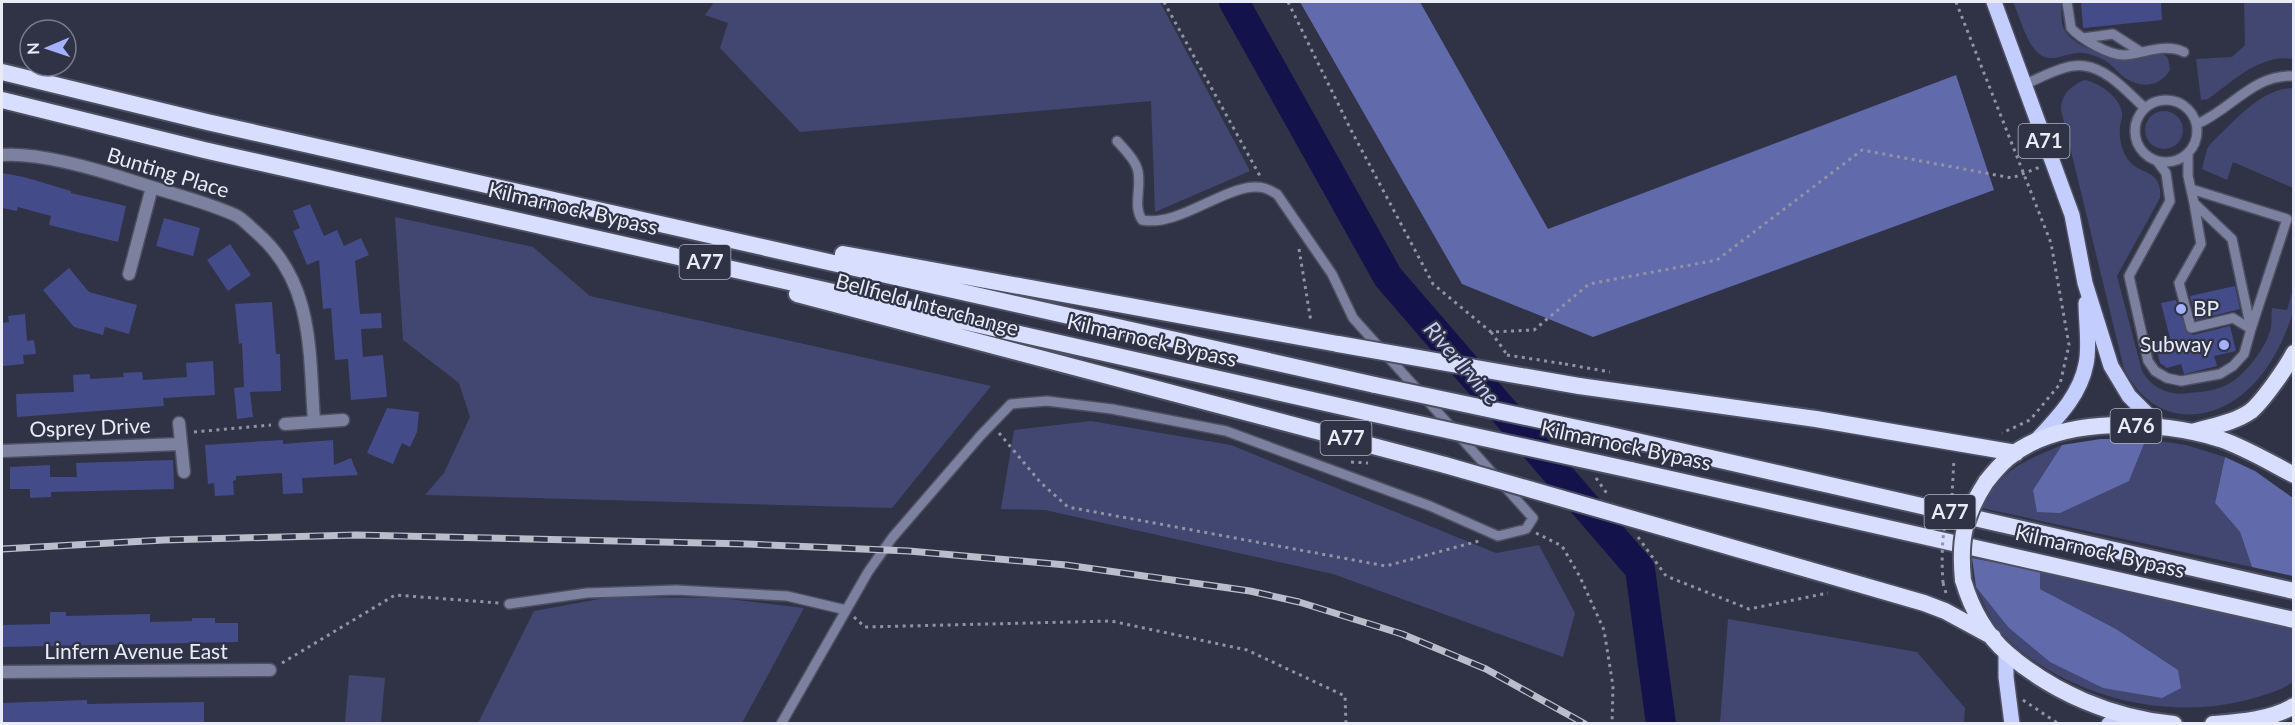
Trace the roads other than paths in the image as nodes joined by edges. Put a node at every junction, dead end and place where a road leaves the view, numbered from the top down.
1 (1994, 2) edge
2 (2067, 2) edge
3 (2083, 38) junction
4 (2141, 52) junction
5 (2184, 52) dead end
6 (2, 72) edge
7 (2294, 76) edge
8 (2023, 85) junction
9 (2, 100) edge
10 (2145, 108) junction
11 (2197, 124) junction
12 (1117, 141) dead end
13 (2188, 153) junction
14 (2, 155) edge
15 (2157, 161) junction
16 (152, 187) junction
17 (2190, 189) junction
18 (2194, 203) junction
19 (603, 211) junction
20 (597, 237) junction
21 (129, 274) dead end
22 (2085, 283) junction
23 (2251, 329) junction
24 (2294, 353) edge
25 (343, 420) dead end
26 (314, 422) junction
27 (285, 424) road end
28 (2160, 426) junction
29 (2192, 432) junction
30 (2036, 442) junction
31 (2, 451) edge
32 (2016, 453) junction
33 (184, 472) dead end
34 (2294, 475) edge
35 (2294, 591) edge
36 (509, 604) road end
37 (846, 610) junction
38 (2294, 620) edge
39 (1993, 637) junction
40 (2006, 653) junction
41 (270, 670) road end
42 (2, 672) edge
43 (2283, 714) edge
44 (2131, 717) junction
45 (781, 723) edge
46 (2012, 723) edge
47 (2109, 723) edge
48 (2174, 723) edge
49 (2213, 723) edge

1 - 8 main road, A71
2 - 3 lane
3 - 4 lane
3 - 4 lane
4 - 5 lane
6 - 19 highway, Kilmarnock Bypass / A77
7 - 11 lane
8 - 10 lane
8 - 22 main road, A71
9 - 20 highway, Kilmarnock Bypass / A77
10 - 11 lane
10 - 15 lane
11 - 13 lane
12 - 37 lane
13 - 15 lane
13 - 17 lane
14 - 16 street, Bunting Place
15 - 23 lane
16 - 21 street
16 - 26 street, Bunting Place
17 - 18 lane
17 - 23 lane
18 - 23 lane
18 - 23 lane
19 - 32 highway, A77, bridge
19 - 35 highway, Kilmarnock Bypass / A77, bridge
20 - 38 highway, Kilmarnock Bypass / A77, bridge
20 - 39 highway, Bellfield Interchange / A77, bridge
22 - 28 main road, A71
22 - 30 main road, A71
24 - 29 highway, A76
25 - 26 street
26 - 27 street
28 - 29 highway, A76
28 - 30 highway, A76
29 - 34 highway, A76
30 - 32 highway, A76
31 - 33 street, Osprey Drive
32 - 39 highway, A76, bridge
36 - 37 lane
37 - 45 lane
39 - 40 highway, A76
40 - 44 highway, A76
40 - 46 main road
41 - 42 street, Linfern Avenue East
43 - 49 highway
44 - 47 main road
44 - 48 highway, A76

